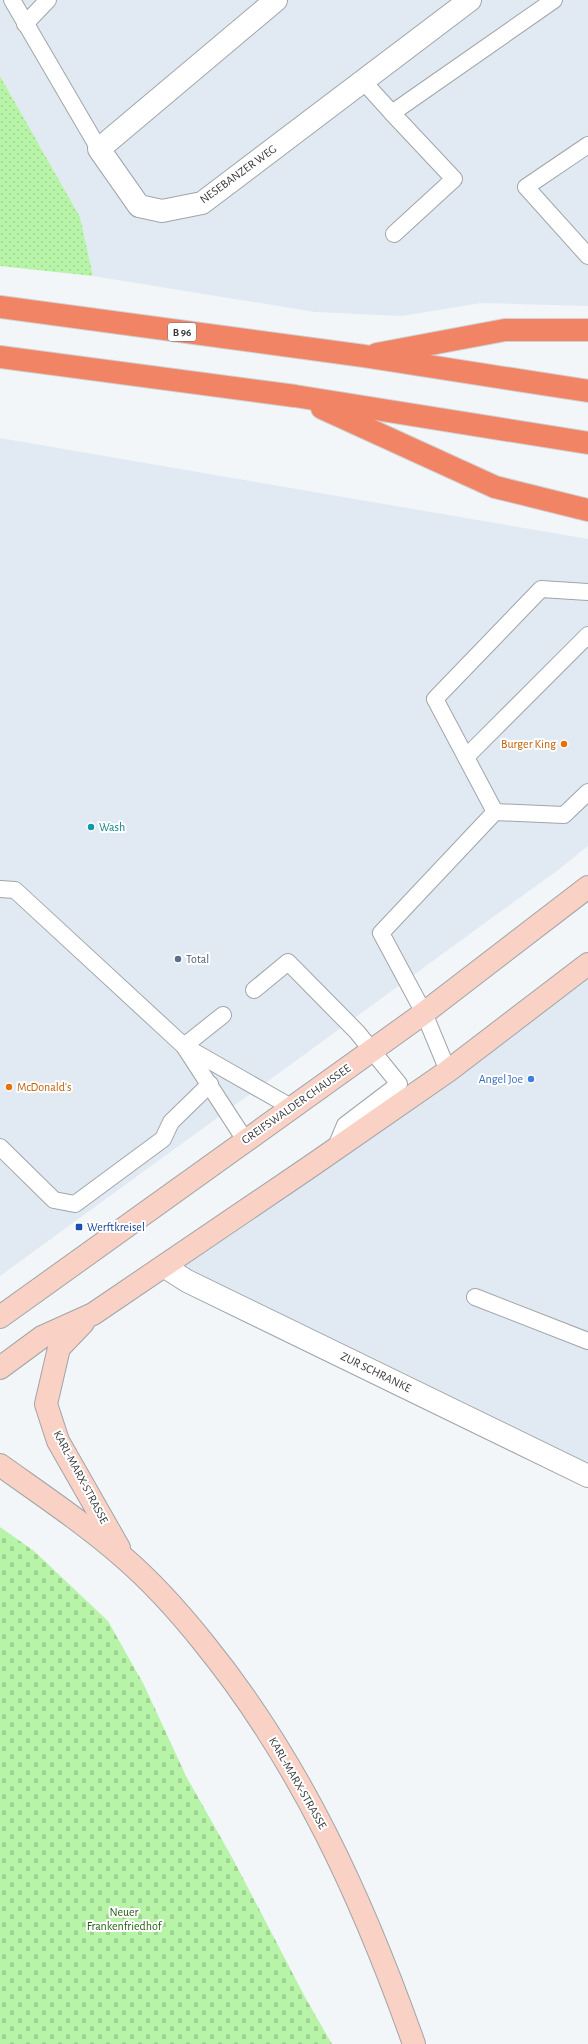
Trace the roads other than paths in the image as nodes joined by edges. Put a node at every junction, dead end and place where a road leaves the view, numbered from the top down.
1 (12, 0) edge
2 (48, 0) edge
3 (276, 0) edge
4 (470, 0) edge
5 (554, 0) edge
6 (26, 24) junction
7 (362, 81) junction
8 (392, 113) junction
9 (588, 145) edge
10 (99, 149) junction
11 (394, 234) dead end
12 (588, 256) edge
13 (0, 307) edge
14 (588, 330) edge
15 (364, 356) junction
16 (0, 357) edge
17 (588, 391) edge
18 (295, 396) junction
19 (588, 443) edge
20 (588, 510) edge
21 (588, 592) edge
22 (588, 635) edge
23 (466, 757) junction
24 (588, 792) edge
25 (495, 812) junction
26 (588, 887) edge
27 (8, 889) edge
28 (588, 964) edge
29 (254, 990) dead end
30 (424, 1013) junction
31 (223, 1016) dead end
32 (184, 1046) junction
33 (372, 1050) junction
34 (448, 1071) junction
35 (210, 1084) junction
36 (291, 1107) junction
37 (245, 1140) junction
38 (0, 1147) edge
39 (335, 1149) junction
40 (165, 1267) junction
41 (475, 1297) dead end
42 (93, 1314) junction
43 (0, 1317) edge
44 (588, 1341) edge
45 (0, 1368) edge
46 (0, 1465) edge
47 (588, 1476) edge
48 (124, 1558) junction
49 (414, 2044) edge

1 - 6 lane
2 - 6 lane
3 - 10 street
4 - 7 street, NESEBANZER WEG
5 - 8 lane
6 - 10 lane
7 - 8 lane
7 - 10 street, NESEBANZER WEG
8 - 11 lane
9 - 12 lane
13 - 15 highway, B 96
14 - 15 highway
15 - 17 highway, B 96
16 - 18 highway
18 - 19 highway
18 - 20 highway
21 - 23 lane
22 - 23 lane
23 - 25 lane
24 - 25 lane
25 - 30 lane
26 - 30 main road, GREIFSWALDER CHAUSSEE
27 - 32 lane
28 - 34 main road
29 - 33 lane
30 - 33 main road, GREIFSWALDER CHAUSSEE
30 - 34 lane
31 - 32 lane
32 - 35 lane
32 - 36 lane
33 - 36 main road, GREIFSWALDER CHAUSSEE
33 - 39 lane
34 - 39 main road
35 - 37 lane
35 - 38 lane
36 - 37 main road, GREIFSWALDER CHAUSSEE
37 - 43 main road, GREIFSWALDER CHAUSSEE
39 - 40 main road
40 - 42 main road
40 - 47 street, ZUR SCHRANKE
41 - 44 lane
42 - 45 main road
42 - 48 main road, KARL-MARX-STRASSE
46 - 48 main road, KARL-MARX-STRASSE
48 - 49 main road, KARL-MARX-STRASSE

